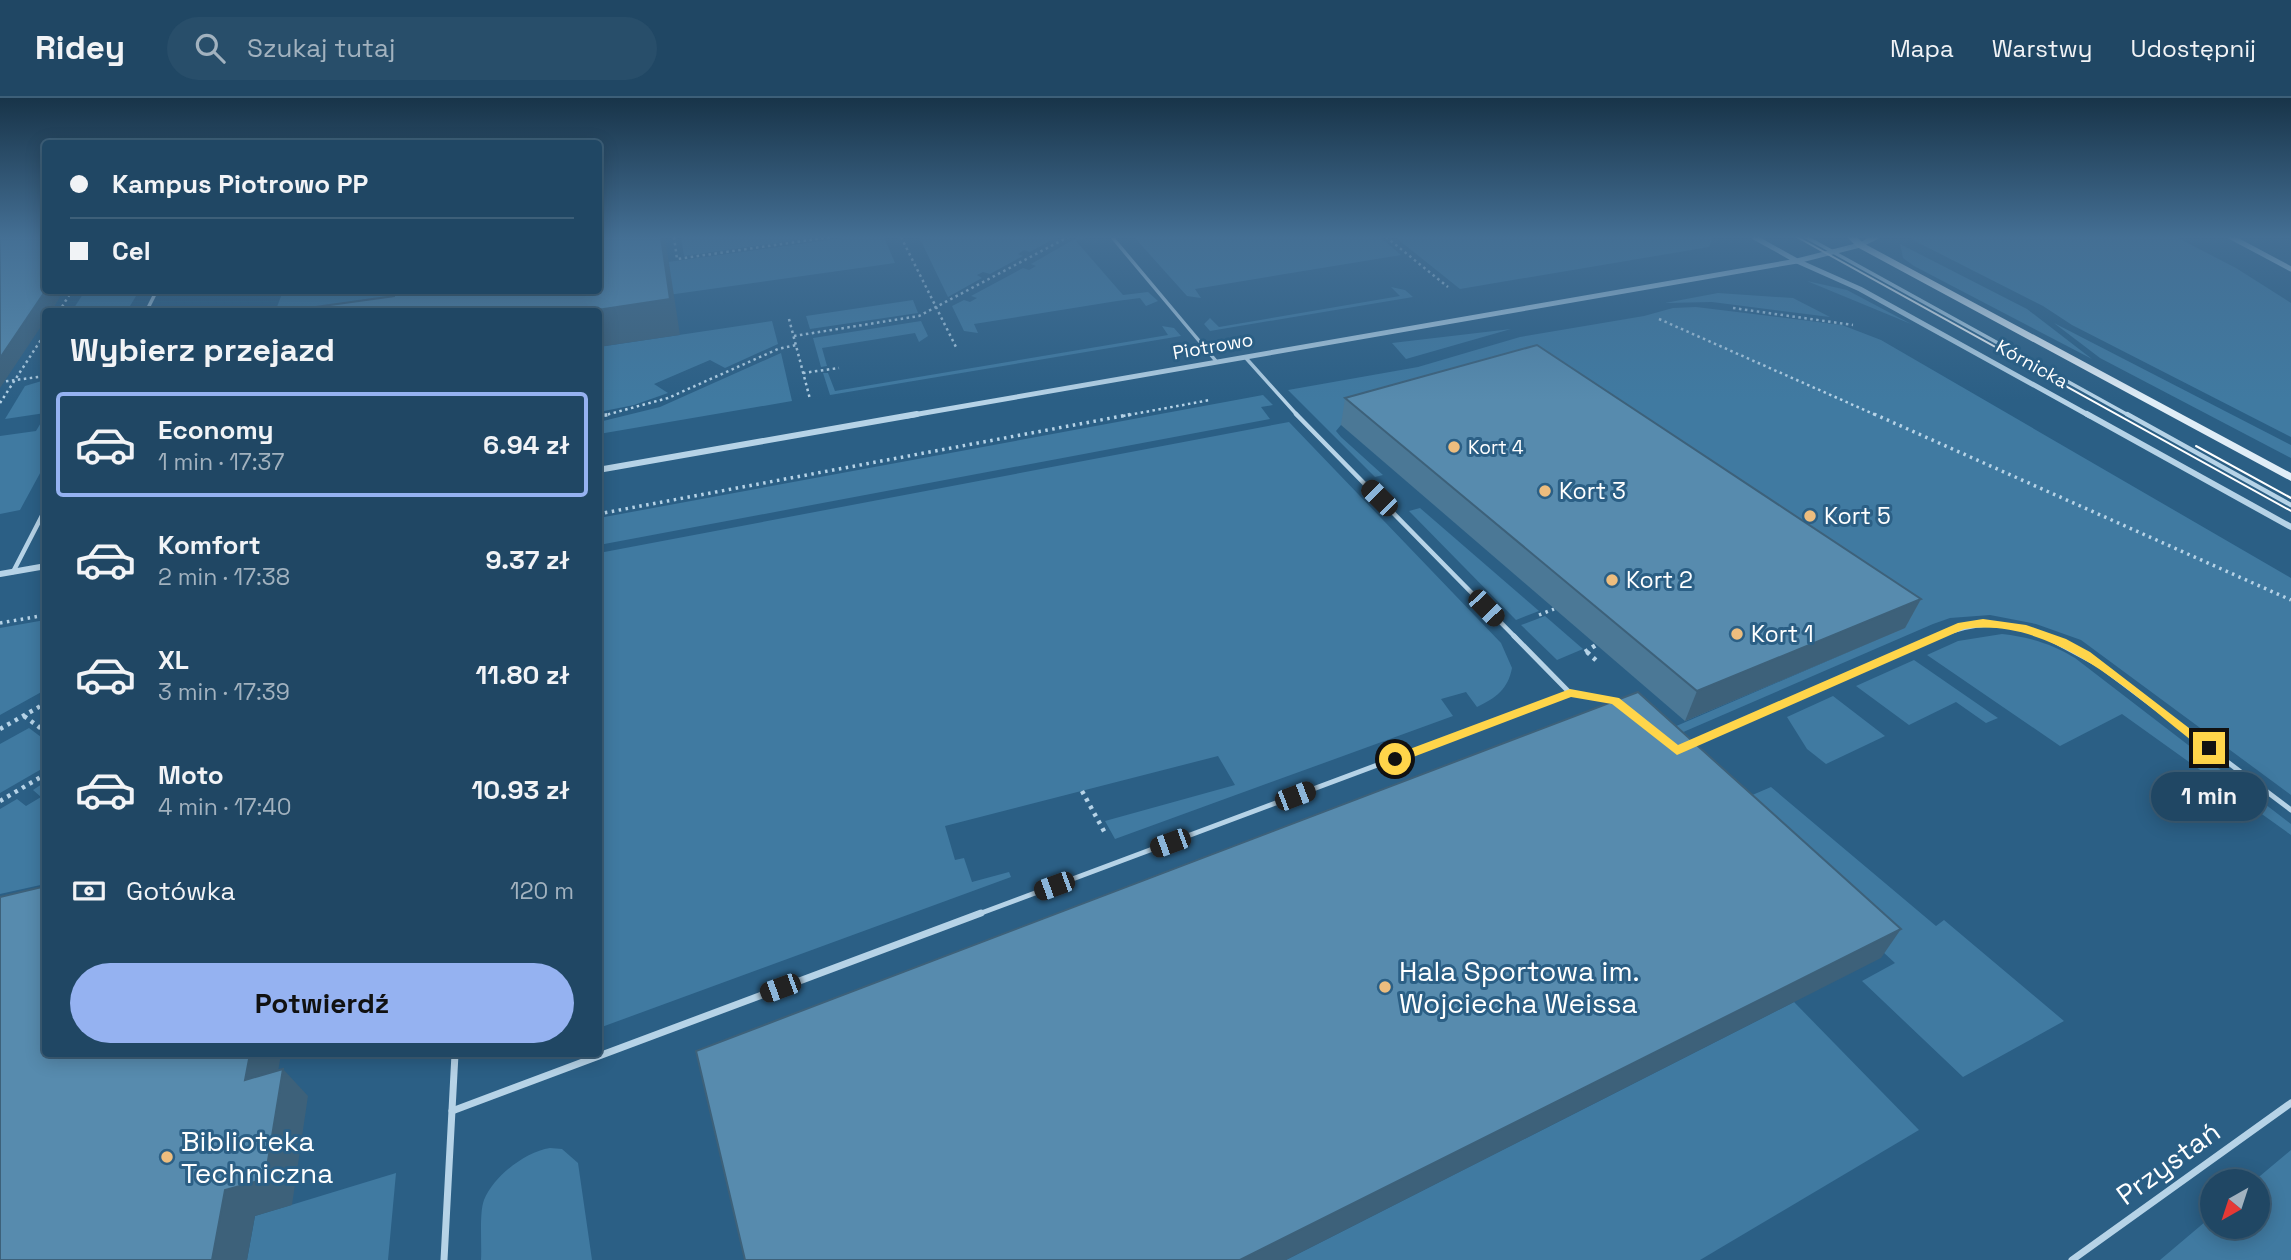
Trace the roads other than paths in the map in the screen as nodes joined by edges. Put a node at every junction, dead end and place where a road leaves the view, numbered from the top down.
1 (1157, 291) edge
2 (1623, 291) edge
3 (1864, 291) edge
4 (1903, 291) edge
5 (1948, 291) edge
6 (1245, 357) junction
7 (1216, 361) junction
8 (602, 469) edge
9 (2291, 478) edge
10 (2291, 505) edge
11 (42, 516) edge
12 (2291, 527) edge
13 (42, 567) edge
14 (13, 572) junction
15 (0, 574) edge
16 (1570, 693) junction
17 (1625, 709) edge
18 (1677, 750) edge
19 (2291, 810) edge
20 (602, 1055) edge
21 (455, 1057) edge
22 (597, 1057) edge
23 (2291, 1103) edge
24 (452, 1111) junction
25 (444, 1260) edge
26 (2072, 1260) edge

1 - 7 lane
2 - 6 street, Piotrowo
3 - 12 street, Kórnicka
4 - 10 lane
5 - 9 street, Kórnicka
6 - 7 street, Piotrowo
6 - 16 lane
7 - 8 street, Piotrowo
11 - 14 lane
13 - 14 street
14 - 15 street
16 - 17 lane
16 - 20 lane
18 - 19 lane
21 - 24 lane
22 - 24 lane
23 - 26 lane, Przystań
24 - 25 lane

